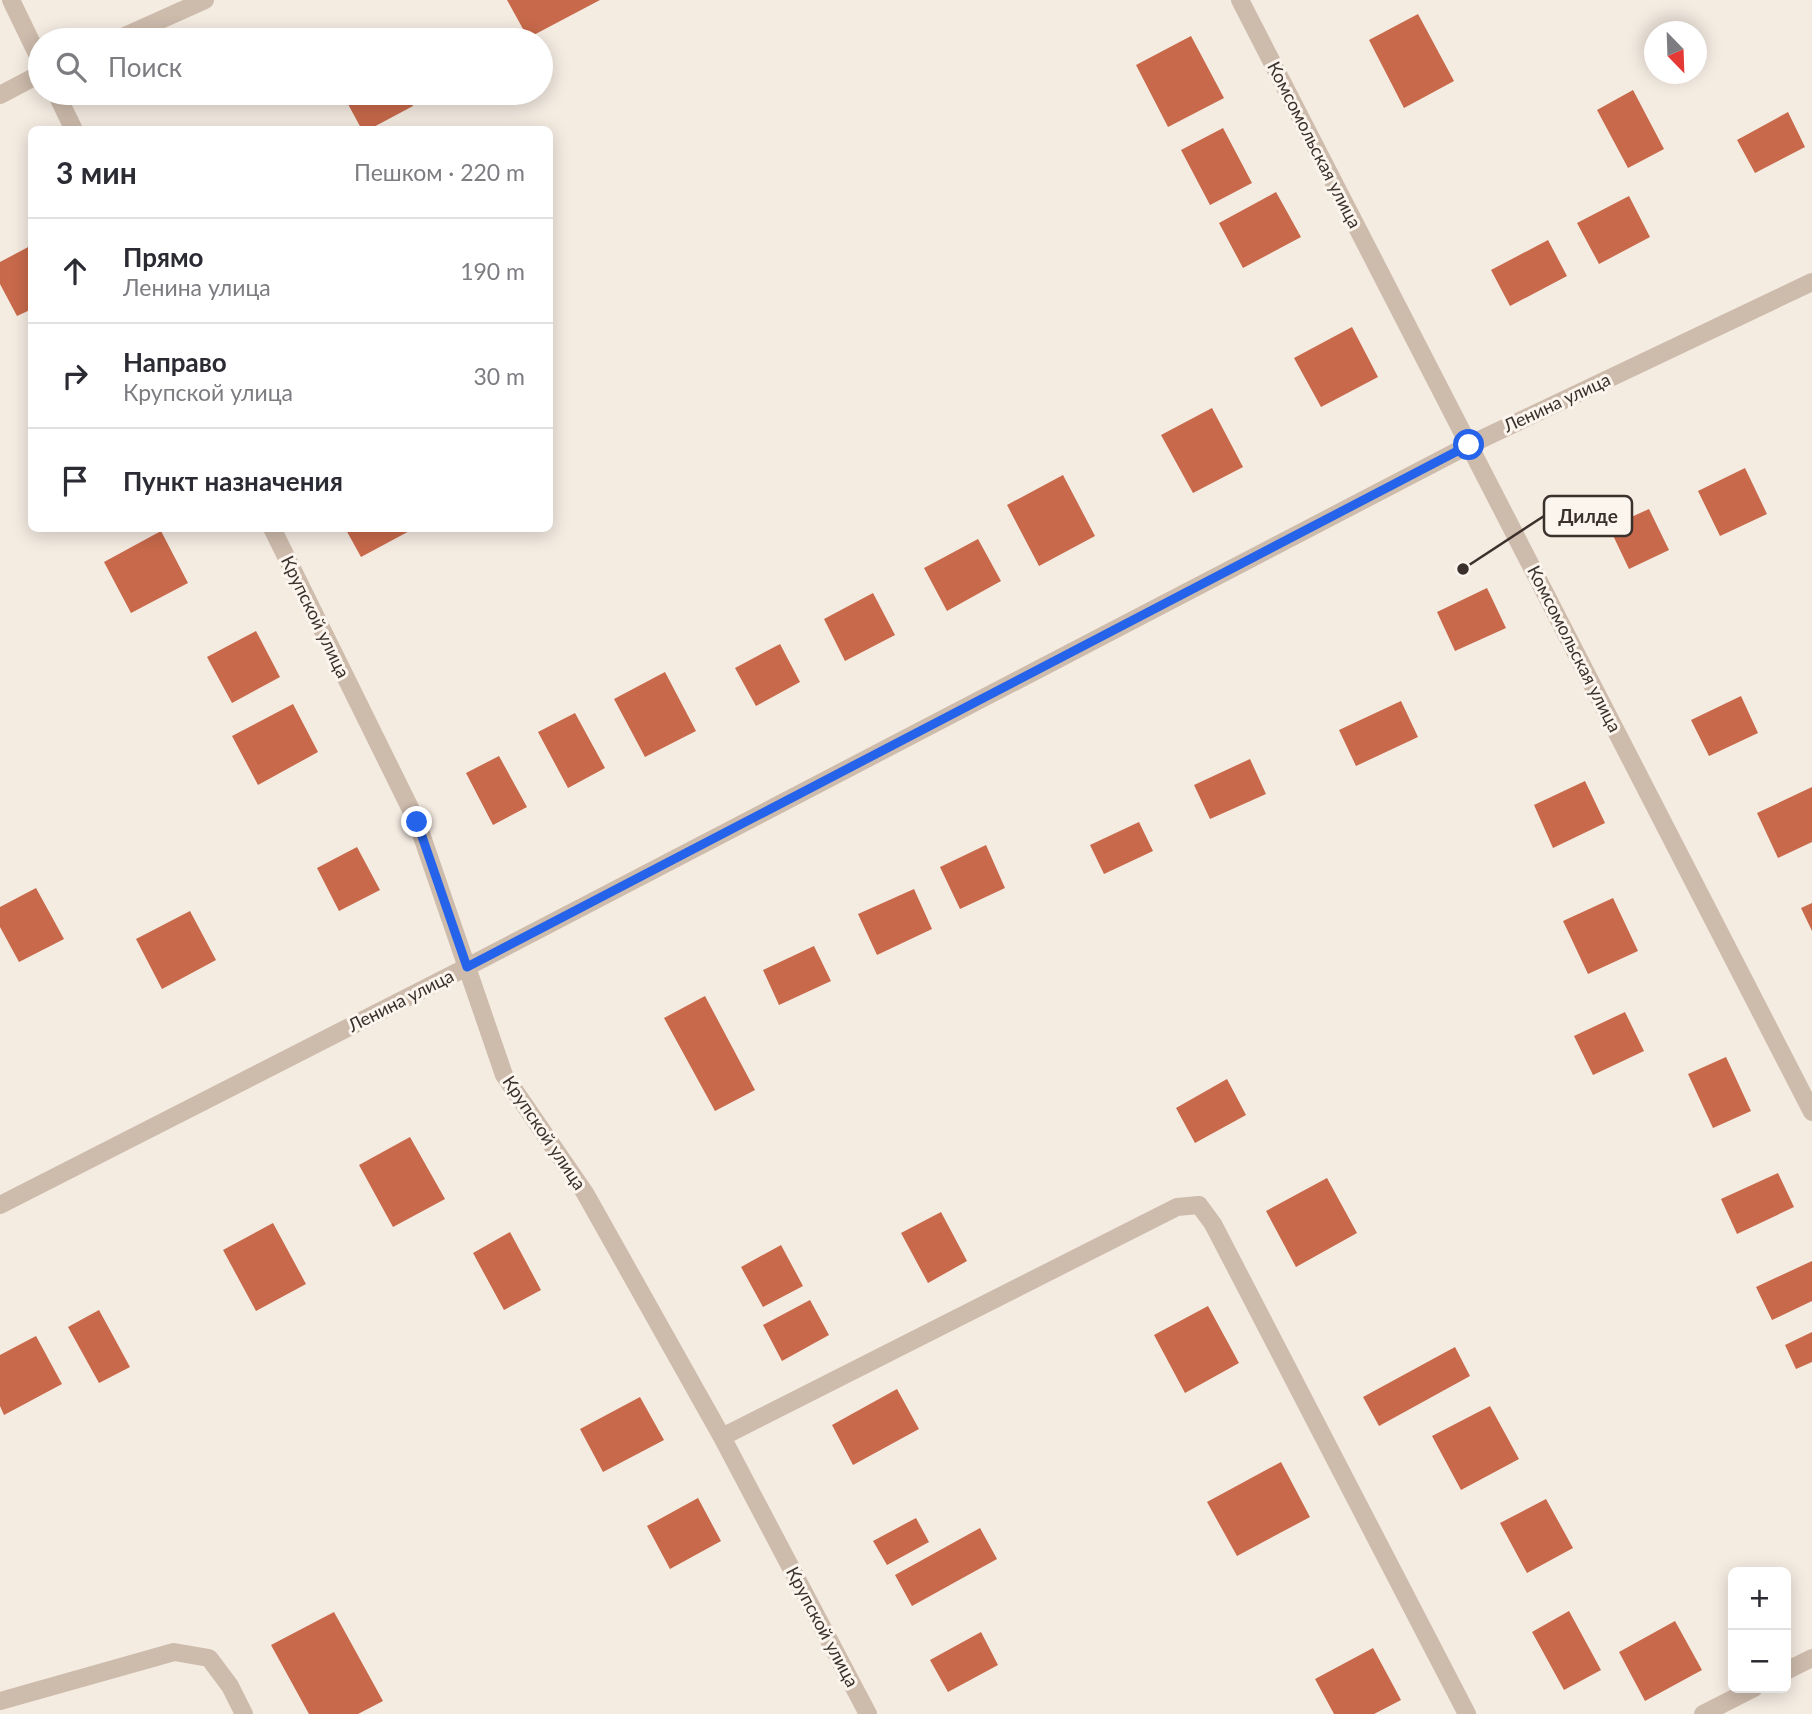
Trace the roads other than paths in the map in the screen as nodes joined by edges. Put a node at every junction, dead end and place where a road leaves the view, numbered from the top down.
1 (11, 0) edge
2 (205, 0) edge
3 (1240, 0) edge
4 (143, 28) edge
5 (28, 36) edge
6 (28, 80) edge
7 (0, 95) edge
8 (62, 105) edge
9 (72, 126) edge
10 (1812, 282) edge
11 (1469, 445) junction
12 (274, 532) edge
13 (467, 967) junction
14 (1812, 1112) edge
15 (0, 1205) edge
16 (722, 1437) junction
17 (1812, 1658) edge
18 (1791, 1668) edge
19 (1744, 1693) edge
20 (0, 1701) edge
21 (244, 1714) edge
22 (868, 1714) edge
23 (1467, 1714) edge
24 (1703, 1714) edge

1 - 5 street
2 - 4 street
3 - 11 street, Комсомольская улица
6 - 7 street
8 - 9 street
10 - 11 street, Ленина улица
11 - 13 street, Ленина улица
11 - 14 street, Комсомольская улица
12 - 13 street, Крупской улица
13 - 15 street, Ленина улица
13 - 16 street, Крупской улица
16 - 22 street, Крупской улица
16 - 23 street
17 - 18 street
19 - 24 street
20 - 21 street

